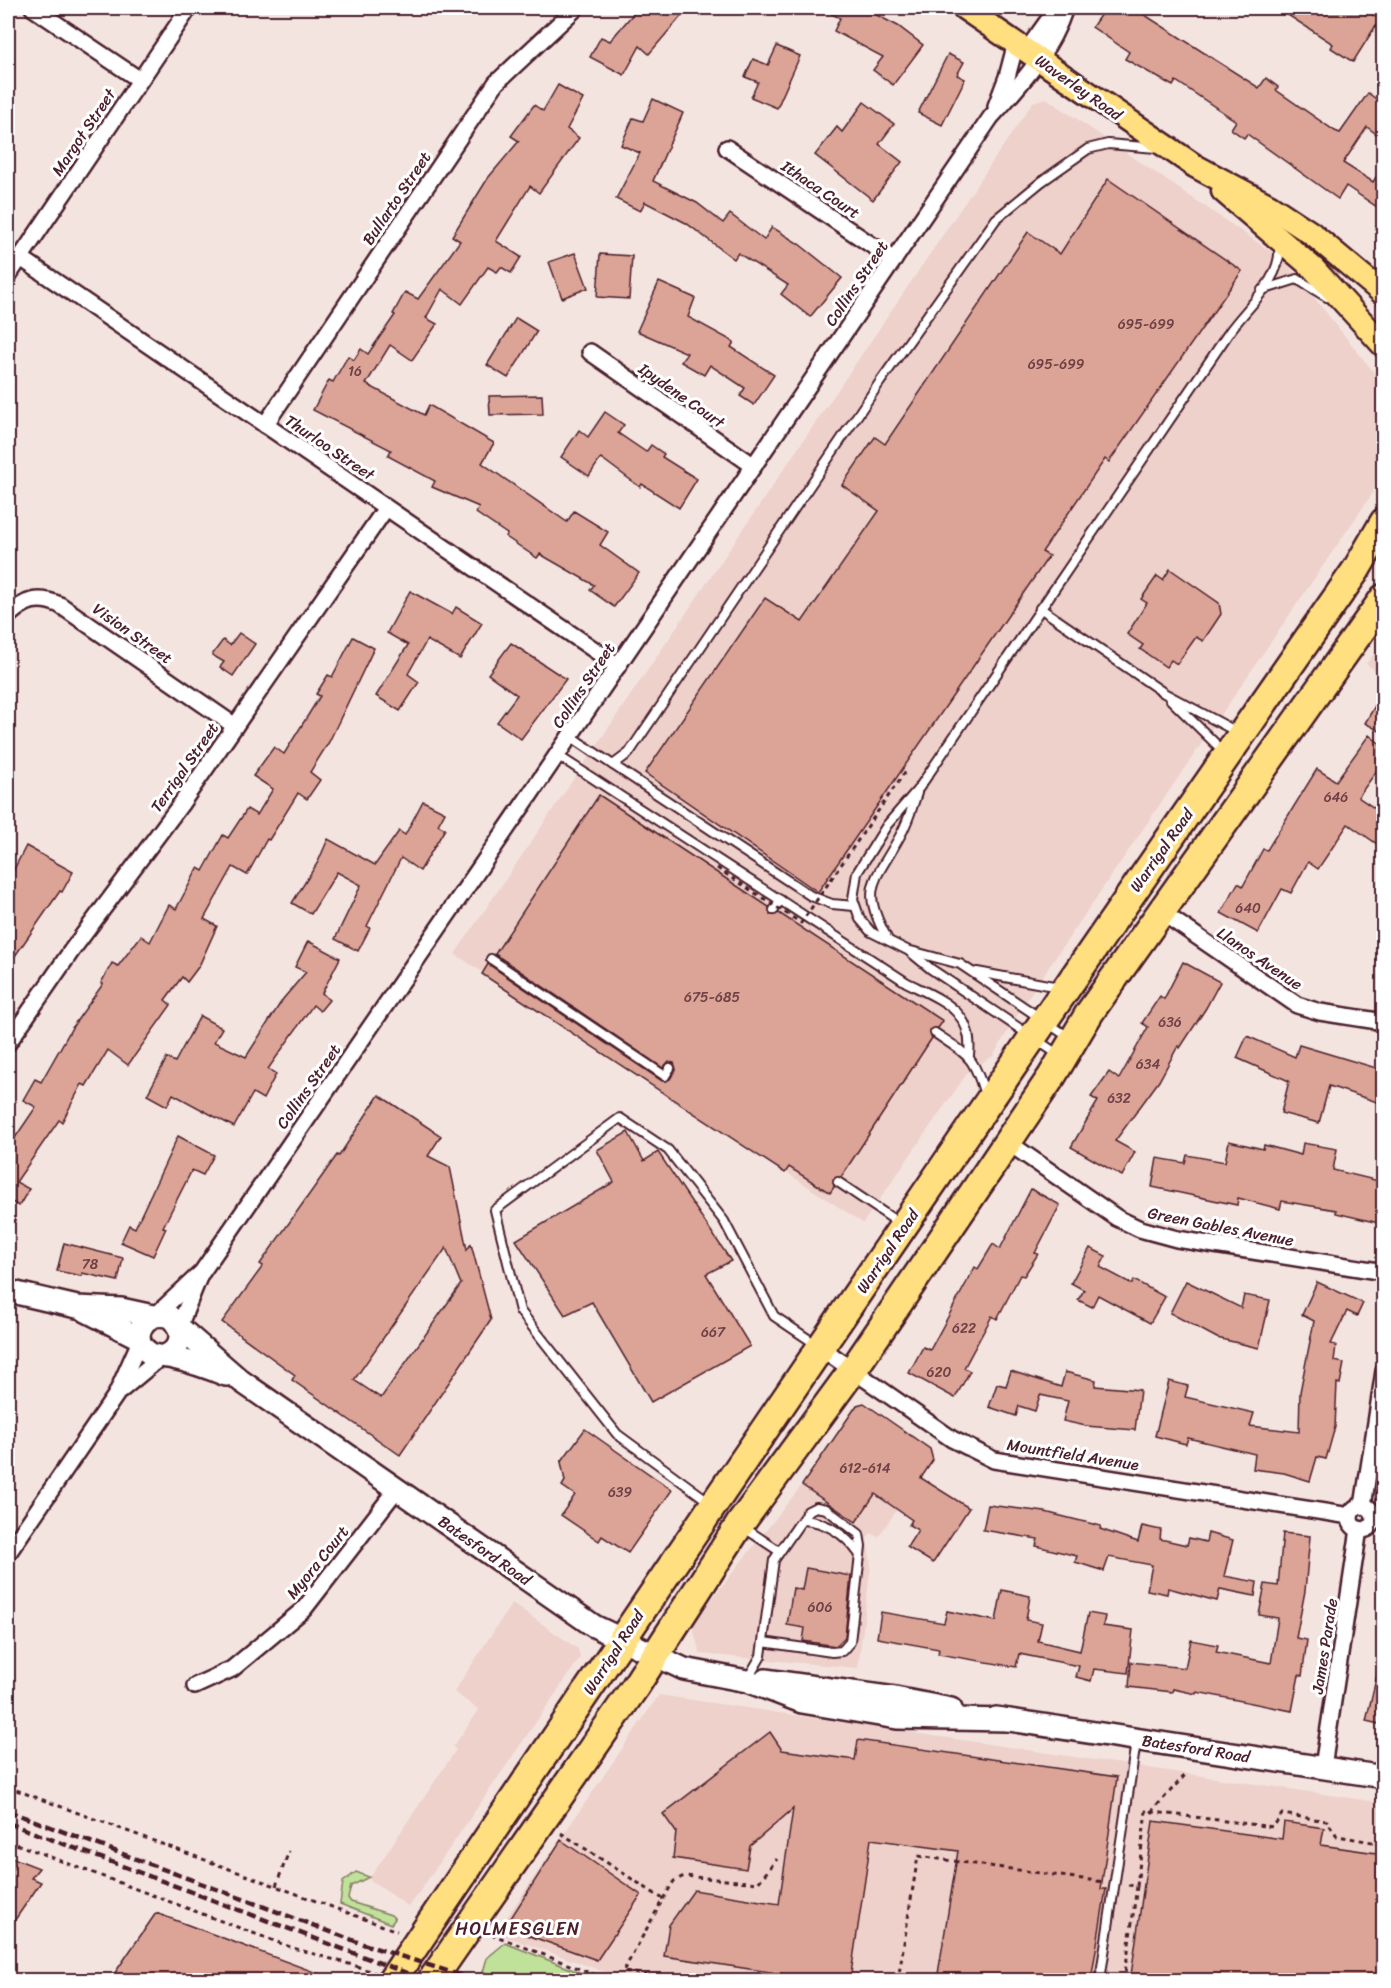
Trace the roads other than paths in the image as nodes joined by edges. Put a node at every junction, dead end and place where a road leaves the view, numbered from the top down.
1 (33, 8) edge
2 (189, 8) edge
3 (576, 8) edge
4 (964, 8) edge
5 (1064, 8) edge
6 (1027, 51) junction
7 (140, 80) junction
8 (991, 117) junction
9 (727, 148) dead end
10 (1169, 148) junction
11 (1195, 166) junction
12 (1278, 237) junction
13 (21, 258) junction
14 (894, 260) junction
15 (1359, 272) junction
16 (8, 276) edge
17 (1383, 287) edge
18 (1262, 290) junction
19 (1383, 294) edge
20 (1379, 340) edge
21 (590, 352) dead end
22 (265, 425) junction
23 (754, 466) junction
24 (386, 508) junction
25 (1383, 522) edge
26 (1383, 598) edge
27 (1040, 608) junction
28 (8, 616) edge
29 (618, 666) junction
30 (1164, 693) junction
31 (235, 726) junction
32 (570, 736) junction
33 (1234, 745) junction
34 (557, 755) junction
35 (613, 765) junction
36 (919, 788) junction
37 (780, 900) junction
38 (854, 906) junction
39 (774, 910) dead end
40 (1160, 911) junction
41 (887, 938) junction
42 (909, 951) junction
43 (491, 959) dead end
44 (970, 970) junction
45 (1065, 988) junction
46 (1383, 1022) edge
47 (1038, 1028) junction
48 (935, 1033) dead end
49 (8, 1043) edge
50 (1068, 1049) junction
51 (969, 1055) junction
52 (670, 1068) dead end
53 (988, 1103) junction
54 (1006, 1141) junction
55 (838, 1182) dead end
56 (904, 1227) junction
57 (202, 1272) junction
58 (1383, 1272) edge
59 (8, 1291) edge
60 (77, 1307) junction
61 (155, 1315) junction
62 (179, 1328) junction
63 (140, 1339) junction
64 (821, 1348) junction
65 (163, 1356) junction
66 (853, 1370) junction
67 (1383, 1371) edge
68 (241, 1381) junction
69 (116, 1395) junction
70 (397, 1489) junction
71 (714, 1506) junction
72 (1363, 1506) junction
73 (1350, 1516) junction
74 (802, 1520) junction
75 (1378, 1521) edge
76 (740, 1524) junction
77 (1359, 1529) junction
78 (779, 1551) junction
79 (8, 1553) edge
80 (860, 1555) junction
81 (621, 1640) junction
82 (763, 1642) junction
83 (655, 1656) junction
84 (747, 1681) junction
85 (195, 1686) dead end
86 (1136, 1738) junction
87 (1323, 1767) junction
88 (1383, 1777) edge
89 (393, 1980) edge
90 (432, 1980) edge
91 (1100, 1980) edge

1 - 7 street
2 - 7 street, Margot Street
3 - 22 street, Bullarto Street
4 - 6 main road, Waverley Road
5 - 6 street
6 - 8 street, Collins Street
6 - 8 street, Collins Street
6 - 10 main road, Waverley Road
7 - 13 street, Margot Street
8 - 14 street, Collins Street
9 - 14 street, Ithaca Court
10 - 11 main road, Waverley Road
10 - 35 lane
11 - 12 main road, Waverley Road
11 - 15 main road, Waverley Road
12 - 18 lane
12 - 20 main road, Waverley Road
13 - 16 street, Margot Street
13 - 22 street, Thurloo Street
14 - 23 street, Collins Street
15 - 17 main road
15 - 19 main road, Waverley Road
18 - 20 lane
18 - 27 lane
21 - 23 street, Ipydene Court
22 - 24 street, Thurloo Street
23 - 29 street, Collins Street
24 - 29 street, Thurloo Street
24 - 31 street, Terrigal Street
25 - 33 highway, Warrigal Road
26 - 40 highway
27 - 30 lane
27 - 36 lane
28 - 31 street, Vision Street
29 - 32 street, Collins Street
30 - 33 lane
30 - 33 lane
31 - 49 street, Terrigal Street
32 - 34 street, Collins Street
32 - 35 lane
33 - 45 highway, Warrigal Road
34 - 37 lane
34 - 57 street, Collins Street
35 - 38 lane
36 - 38 lane
36 - 41 lane
37 - 39 lane
37 - 51 lane
38 - 41 lane
40 - 46 street, Llanos Avenue
40 - 50 highway
41 - 42 lane
42 - 44 lane
42 - 47 lane
43 - 52 lane
44 - 45 lane
44 - 47 lane
45 - 47 highway, Warrigal Road
47 - 50 lane
47 - 50 lane
47 - 53 highway, Warrigal Road
48 - 51 lane
50 - 54 highway
51 - 53 lane
53 - 56 highway, Warrigal Road
54 - 58 street, Green Gables Avenue
54 - 66 highway
55 - 56 lane
56 - 64 highway, Warrigal Road
57 - 61 street, Collins Street
57 - 62 street, Collins Street
59 - 60 street
60 - 61 street
60 - 63 street
61 - 62 street
61 - 63 street
62 - 65 street
62 - 68 street, Batesford Road
63 - 65 street
63 - 69 street
64 - 66 street, Mountfield Avenue
64 - 71 highway, Warrigal Road
64 - 71 lane
65 - 68 street, Batesford Road
65 - 69 street
66 - 73 street, Mountfield Avenue
66 - 76 highway
67 - 72 street
68 - 70 street, Batesford Road
69 - 79 street
70 - 81 street, Batesford Road
70 - 85 street, Myora Court
71 - 81 highway, Warrigal Road
72 - 73 street
72 - 75 street
73 - 77 street
74 - 78 lane
74 - 80 lane
74 - 80 lane
75 - 77 street
76 - 78 lane
76 - 83 highway
77 - 87 street, James Parade
78 - 82 lane
80 - 82 lane
81 - 83 street, Batesford Road
81 - 89 highway, Warrigal Road
82 - 84 lane
83 - 84 street, Batesford Road
83 - 90 highway
84 - 86 street, Batesford Road
86 - 87 street, Batesford Road
86 - 91 lane
87 - 88 street, Batesford Road

